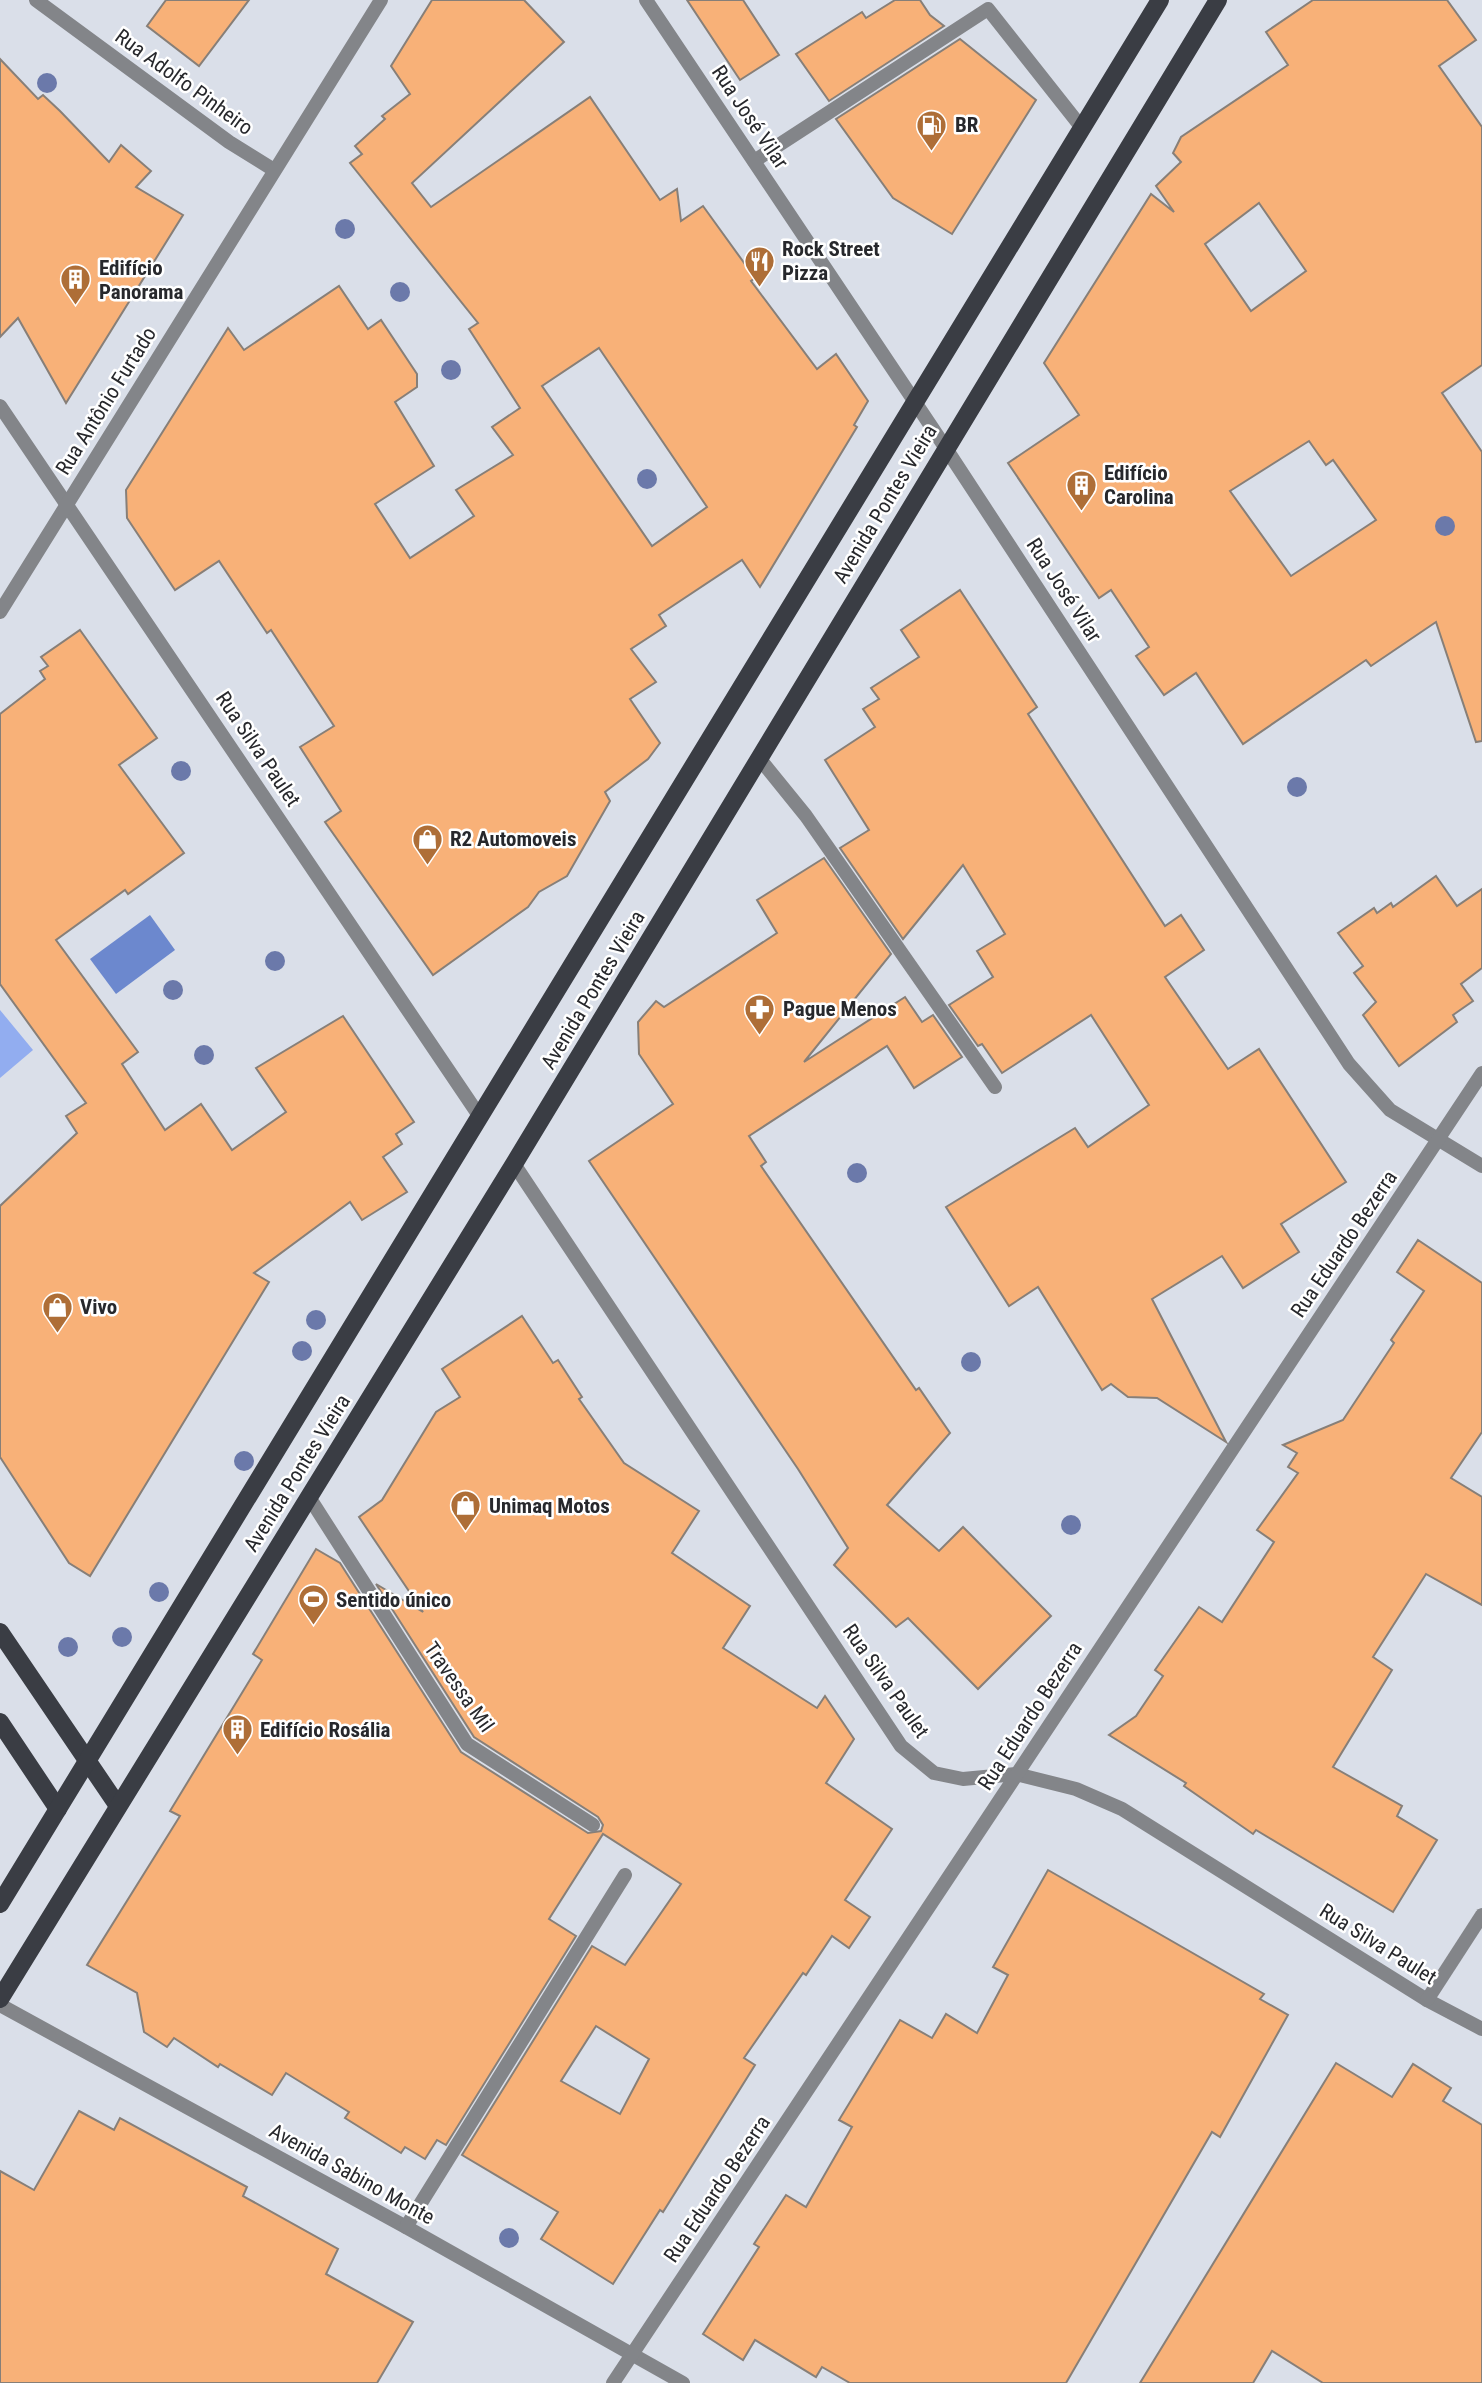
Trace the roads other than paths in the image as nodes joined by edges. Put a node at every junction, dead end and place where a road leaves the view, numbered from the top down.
1 (36, 0) edge
2 (381, 0) edge
3 (646, 0) edge
4 (1160, 0) edge
5 (1218, 0) edge
6 (1082, 128) junction
7 (754, 161) junction
8 (274, 170) junction
9 (915, 402) junction
10 (0, 406) edge
11 (945, 447) junction
12 (66, 504) junction
13 (0, 612) edge
14 (758, 758) junction
15 (1482, 1073) edge
16 (995, 1087) dead end
17 (480, 1117) junction
18 (1438, 1141) junction
19 (514, 1164) junction
20 (1482, 1166) edge
21 (309, 1497) junction
22 (0, 1632) edge
23 (0, 1722) edge
24 (88, 1762) junction
25 (1016, 1774) junction
26 (118, 1806) junction
27 (58, 1810) junction
28 (593, 1825) dead end
29 (625, 1875) dead end
30 (0, 1904) edge
31 (1482, 1915) edge
32 (0, 1999) edge
33 (1426, 2000) junction
34 (0, 2006) edge
35 (1482, 2029) edge
36 (407, 2227) junction
37 (631, 2356) junction
38 (613, 2383) edge
39 (683, 2383) edge

1 - 8 street, Rua Adolfo Pinheiro
2 - 8 street, Rua Antônio Furtado
3 - 7 street, Rua José Vilar
4 - 6 main road, Avenida Pontes Vieira
5 - 11 main road, Avenida Pontes Vieira
6 - 7 street
6 - 9 main road, Avenida Pontes Vieira
7 - 9 street, Rua José Vilar
8 - 12 street, Rua Antônio Furtado
9 - 11 street, Rua José Vilar
9 - 17 main road, Avenida Pontes Vieira
10 - 12 street, Rua Silva Paulet
11 - 14 main road, Avenida Pontes Vieira
11 - 18 street, Rua José Vilar
12 - 13 street, Rua Antônio Furtado
12 - 17 street, Rua Silva Paulet
14 - 16 street
14 - 19 main road, Avenida Pontes Vieira
15 - 18 street, Rua Eduardo Bezerra
17 - 24 main road, Avenida Pontes Vieira
18 - 20 street, Rua José Vilar
18 - 25 street, Rua Eduardo Bezerra
19 - 21 main road, Avenida Pontes Vieira
19 - 25 street, Rua Silva Paulet
21 - 26 main road, Avenida Pontes Vieira
21 - 28 street, Travessa Mil
22 - 24 main road
23 - 27 main road
24 - 26 main road
24 - 27 main road, Avenida Pontes Vieira
25 - 33 street, Rua Silva Paulet
25 - 37 street, Rua Eduardo Bezerra
26 - 32 main road, Avenida Pontes Vieira
27 - 30 main road, Avenida Pontes Vieira
29 - 36 street
31 - 33 street
33 - 35 street, Rua Silva Paulet
34 - 36 street, Avenida Sabino Monte
36 - 37 street, Avenida Sabino Monte
37 - 38 street, Rua Eduardo Bezerra
37 - 39 street, Avenida Sabino Monte

